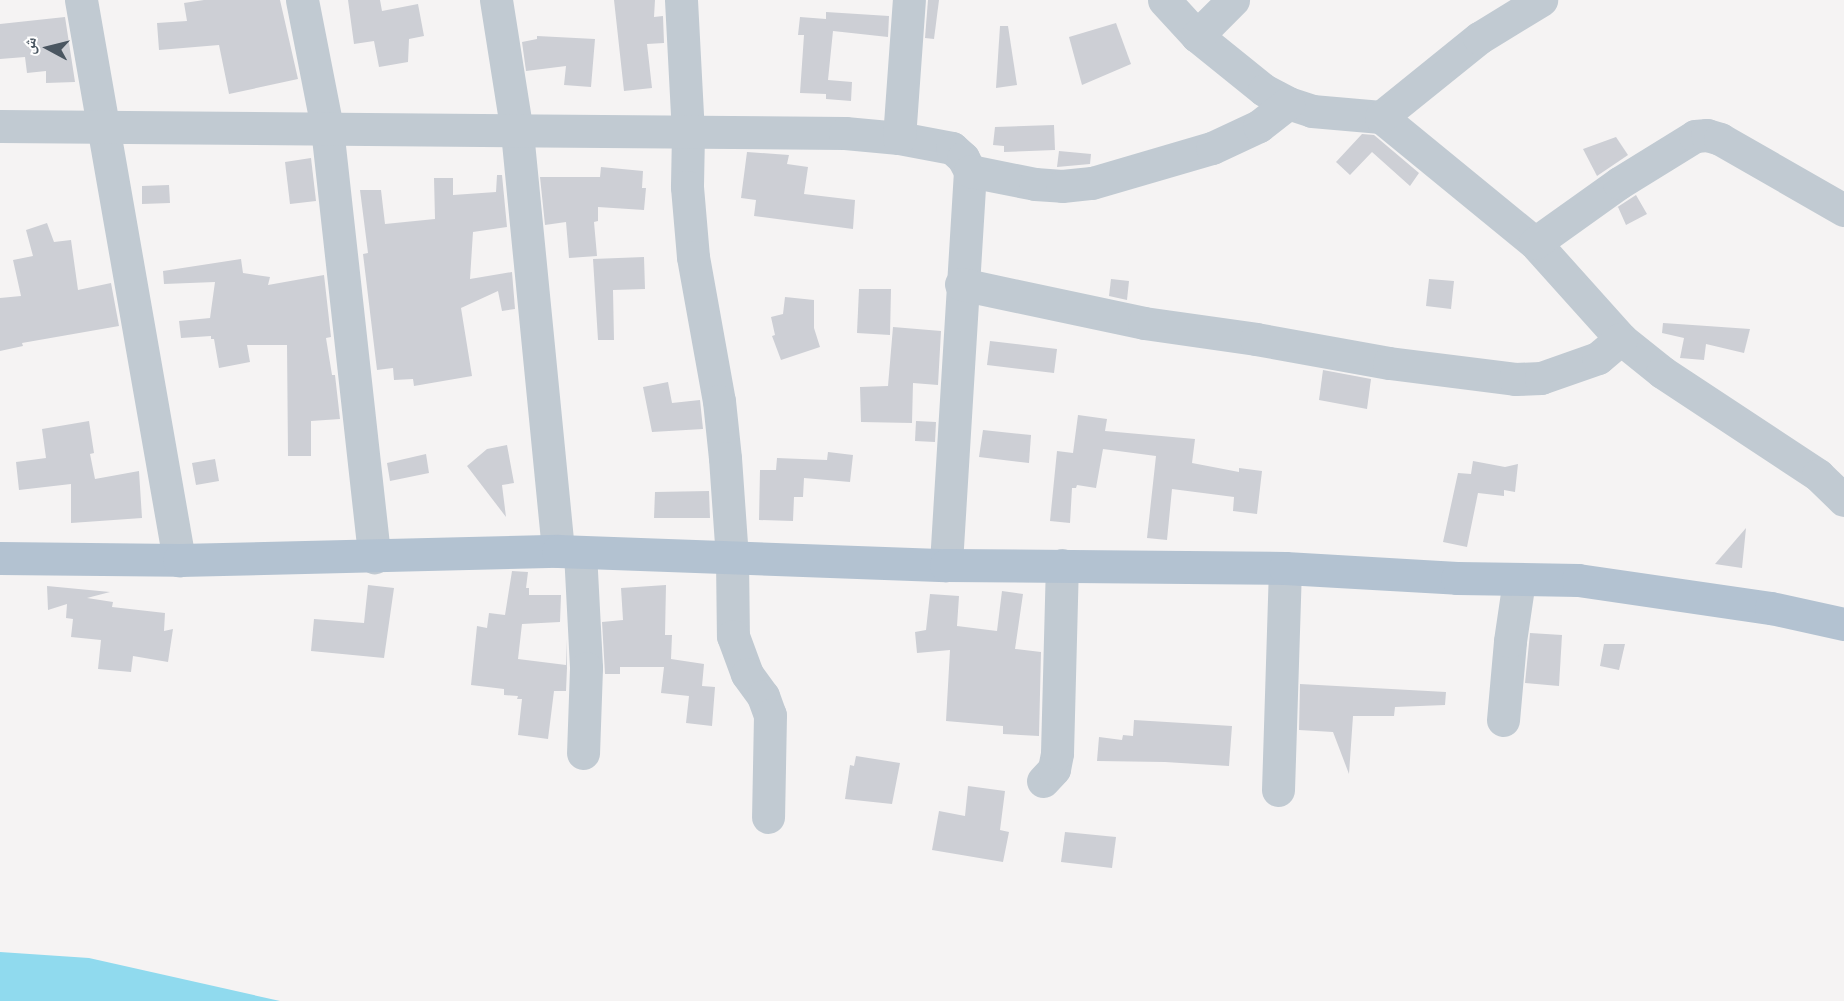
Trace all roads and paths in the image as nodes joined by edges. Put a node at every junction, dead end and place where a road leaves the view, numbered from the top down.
1 (81, 0) edge
2 (302, 0) edge
3 (496, 0) edge
4 (681, 0) edge
5 (909, 0) edge
6 (1164, 0) edge
7 (1233, 0) edge
8 (1541, 0) edge
9 (1197, 36) junction
10 (1288, 103) junction
11 (1381, 117) junction
12 (0, 126) edge
13 (102, 126) junction
14 (327, 128) junction
15 (517, 132) junction
16 (688, 134) junction
17 (898, 138) junction
18 (970, 171) junction
19 (1844, 210) edge
20 (1535, 243) junction
21 (962, 284) junction
22 (1622, 339) junction
23 (1844, 500) edge
24 (569, 551) junction
25 (374, 557) junction
26 (0, 558) edge
27 (732, 559) junction
28 (179, 560) junction
29 (946, 565) junction
30 (1062, 565) junction
31 (1286, 568) junction
32 (1519, 580) junction
33 (1844, 624) edge
34 (1503, 720) dead end
35 (583, 753) dead end
36 (1043, 781) dead end
37 (1278, 790) dead end
38 (768, 817) dead end

1 - 13 street
2 - 14 street
3 - 15 street
4 - 16 street
5 - 17 street
6 - 9 street
7 - 9 street
8 - 11 street
9 - 10 street
10 - 11 street
10 - 18 street
11 - 20 street
12 - 13 street
13 - 14 street
13 - 28 street
14 - 15 street
14 - 25 street
15 - 16 street
15 - 24 street
16 - 17 street
16 - 27 street
17 - 18 street
18 - 21 street
19 - 20 street
20 - 22 street
21 - 22 street
21 - 29 street
22 - 23 street
24 - 25 main road
24 - 27 main road
24 - 35 street
25 - 28 main road
26 - 28 main road
27 - 29 main road
27 - 38 street
29 - 30 main road
30 - 31 main road
30 - 36 street
31 - 32 main road
31 - 37 street
32 - 33 main road
32 - 34 street

